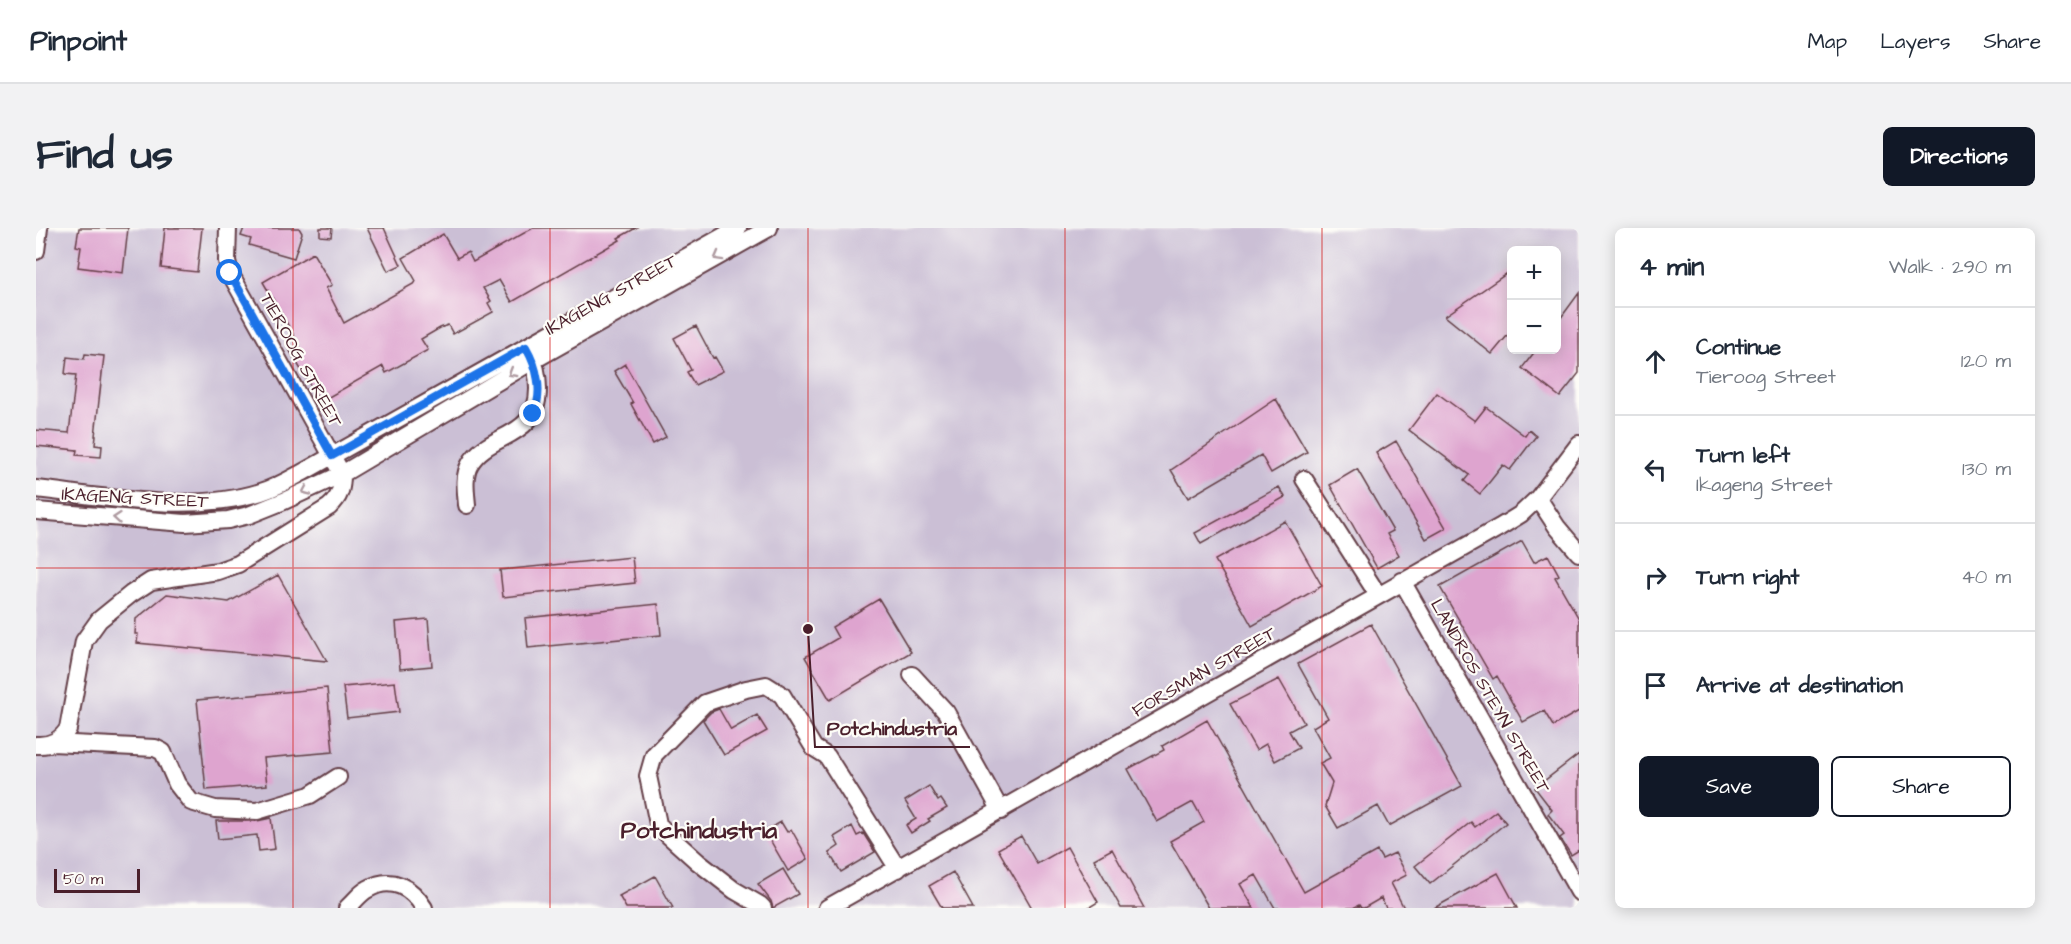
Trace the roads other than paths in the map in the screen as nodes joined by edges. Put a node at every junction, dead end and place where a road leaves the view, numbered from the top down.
1 (39, 228) edge
2 (228, 228) edge
3 (769, 228) edge
4 (741, 232) edge
5 (36, 251) edge
6 (530, 354) junction
7 (474, 386) junction
8 (1579, 444) edge
9 (332, 456) junction
10 (342, 474) junction
11 (1304, 480) dead end
12 (36, 489) edge
13 (1538, 498) junction
14 (467, 505) dead end
15 (36, 511) edge
16 (1579, 553) edge
17 (1402, 581) junction
18 (1378, 595) junction
19 (912, 675) dead end
20 (44, 744) edge
21 (338, 777) dead end
22 (1001, 811) junction
23 (898, 868) junction
24 (1579, 892) edge
25 (347, 908) edge
26 (424, 908) edge
27 (763, 908) edge
28 (827, 908) edge

1 - 5 street
2 - 9 street, TIEROOG STREET
3 - 4 street, IKAGENG STREET
4 - 6 street, IKAGENG STREET
6 - 7 street, IKAGENG STREET
6 - 14 street
7 - 9 street, IKAGENG STREET
7 - 10 street, IKAGENG STREET
8 - 13 street, FORSMAN STREET
9 - 10 street, TIEROOG STREET
9 - 12 street, IKAGENG STREET
10 -> 15 street, IKAGENG STREET
10 - 20 street
11 - 18 street
13 - 16 street
13 - 17 street, FORSMAN STREET
17 - 18 street, FORSMAN STREET
17 - 24 street, LANDROS STEYN STREET
18 - 22 street, FORSMAN STREET
19 - 22 street
20 - 21 street
22 - 23 street, FORSMAN STREET
23 - 27 street
23 - 28 street, FORSMAN STREET
25 - 26 street

